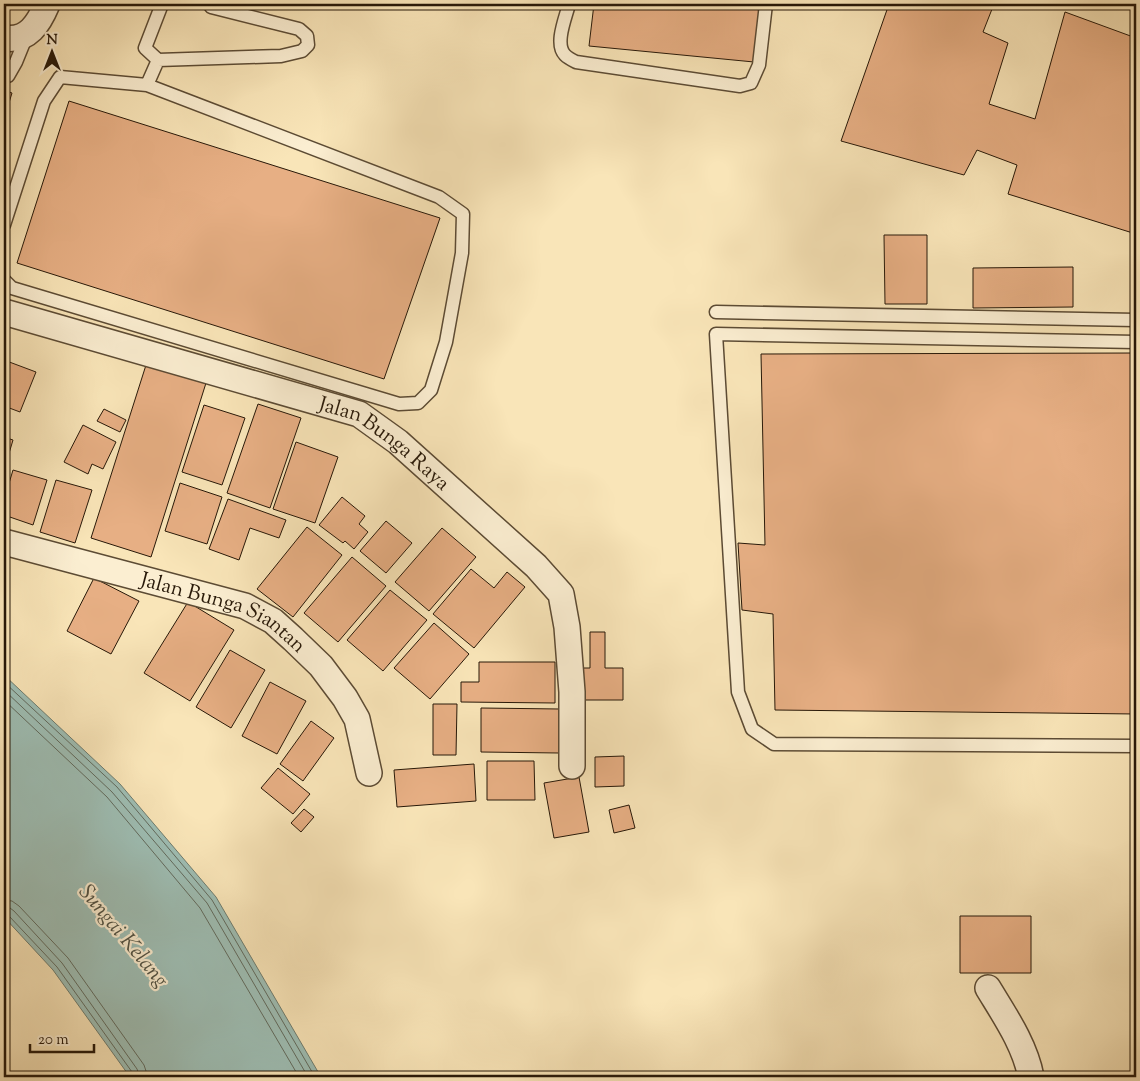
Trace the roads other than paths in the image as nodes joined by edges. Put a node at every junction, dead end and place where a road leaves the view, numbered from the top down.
1 (47, 4) edge
2 (162, 4) edge
3 (569, 4) edge
4 (766, 4) edge
5 (211, 7) dead end
6 (15, 37) edge
7 (158, 60) junction
8 (4, 77) edge
9 (148, 85) junction
10 (4, 225) edge
11 (4, 280) edge
12 (4, 312) edge
13 (716, 312) dead end
14 (864, 315) junction
15 (1136, 320) edge
16 (863, 337) junction
17 (1136, 342) edge
18 (4, 542) edge
19 (1136, 746) edge
20 (572, 766) dead end
21 (369, 773) dead end
22 (988, 988) dead end
23 (1031, 1077) edge

1 - 6 street
2 - 7 lane
3 - 4 lane
5 - 7 lane
6 - 8 lane
7 - 9 lane
9 - 10 lane
9 - 11 lane
12 - 20 street, Jalan Bunga Raya
13 - 14 lane
14 - 15 lane
14 - 16 lane
16 - 17 lane
16 - 19 lane
18 - 21 street, Jalan Bunga Siantan
22 - 23 street

